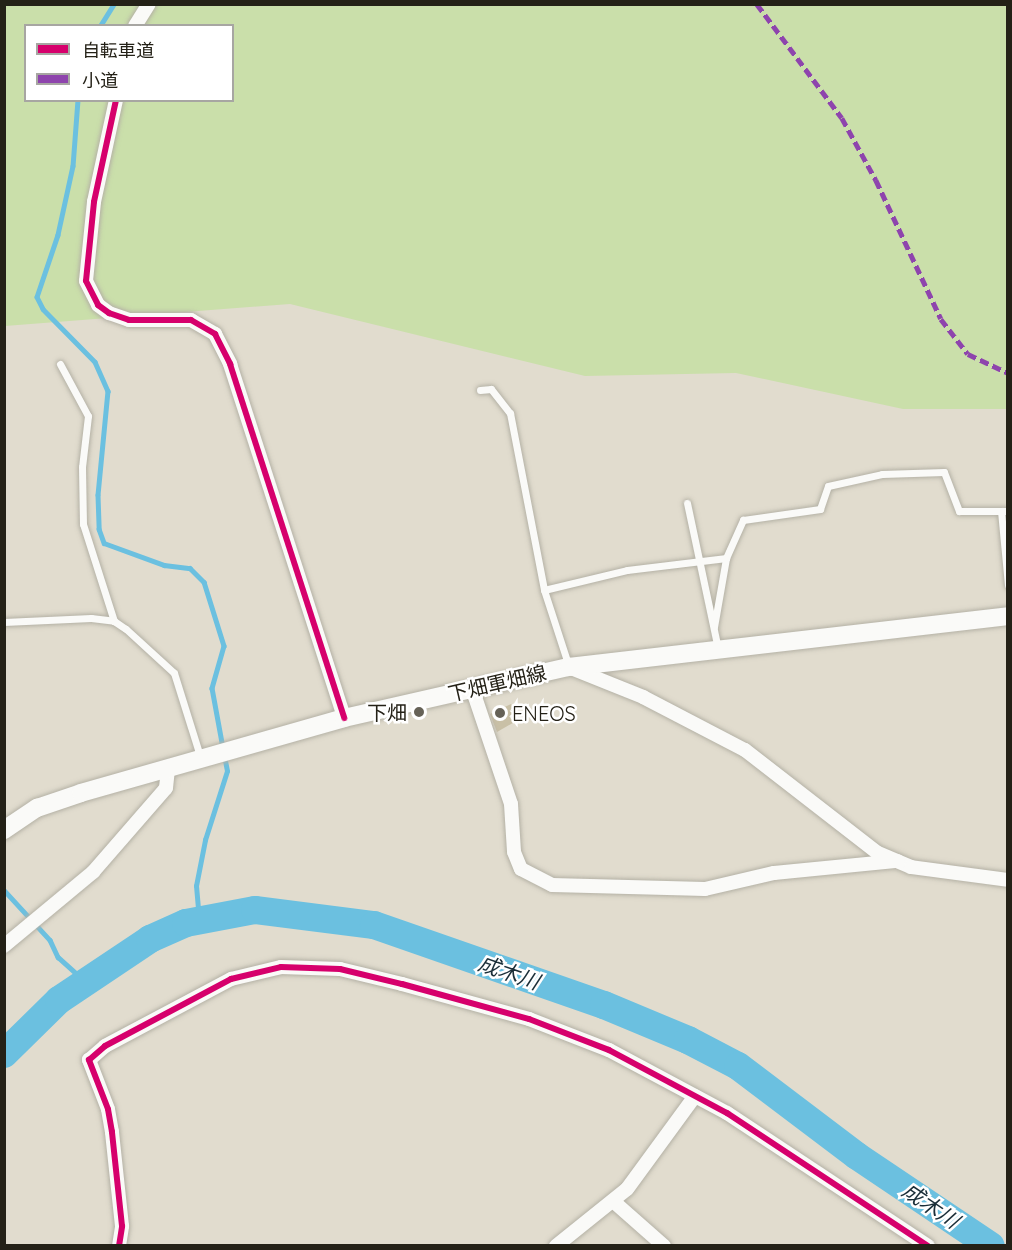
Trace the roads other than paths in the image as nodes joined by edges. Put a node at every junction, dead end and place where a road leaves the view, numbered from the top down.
1 (149, 4) edge
2 (136, 24) edge
3 (116, 102) edge
4 (60, 364) dead end
5 (480, 390) dead end
6 (687, 503) dead end
7 (1004, 511) edge
8 (726, 558) junction
9 (698, 561) junction
10 (1008, 585) edge
11 (544, 590) junction
12 (1008, 616) edge
13 (114, 621) junction
14 (4, 622) edge
15 (714, 627) junction
16 (718, 649) junction
17 (569, 667) junction
18 (472, 688) junction
19 (344, 718) junction
20 (201, 759) junction
21 (168, 769) junction
22 (4, 830) edge
23 (897, 861) junction
24 (1008, 880) edge
25 (4, 946) edge
26 (695, 1096) junction
27 (613, 1201) junction
28 (119, 1245) edge
29 (556, 1245) edge
30 (664, 1245) edge
31 (928, 1245) edge

1 - 2 street
3 - 19 street
4 - 13 lane
5 - 11 lane
6 - 9 lane
7 - 8 lane
7 - 10 lane
8 - 9 lane
8 - 15 lane
9 - 11 lane
9 - 15 lane
11 - 17 lane
12 - 16 main road, 下畑軍畑線
13 - 14 lane
13 - 20 lane
15 - 16 lane
16 - 17 main road, 下畑軍畑線
17 - 18 main road, 下畑軍畑線
17 - 23 street
18 - 19 main road, 下畑軍畑線
18 - 23 street
19 - 20 main road, 下畑軍畑線
20 - 21 main road, 下畑軍畑線
21 - 22 main road, 下畑軍畑線
21 - 25 street
23 - 24 street
26 - 27 street
26 - 28 street
26 - 31 street
27 - 29 street
27 - 30 street

